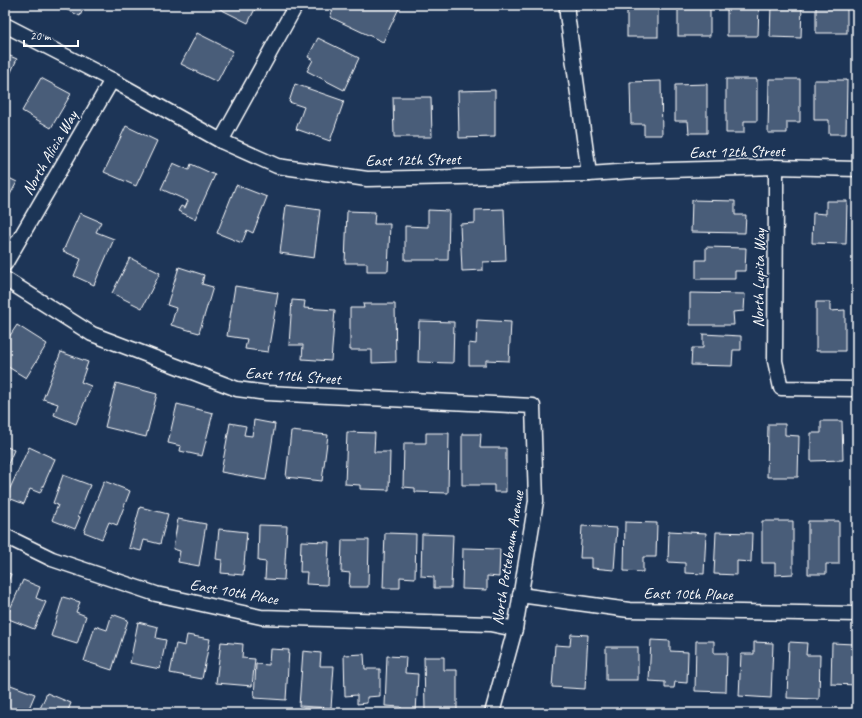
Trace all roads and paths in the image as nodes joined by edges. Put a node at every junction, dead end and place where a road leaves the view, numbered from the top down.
1 (296, 5) edge
2 (567, 5) edge
3 (5, 25) edge
4 (112, 80) junction
5 (221, 141) junction
6 (776, 167) junction
7 (857, 169) edge
8 (590, 174) junction
9 (5, 264) edge
10 (5, 279) edge
11 (857, 389) edge
12 (534, 406) joint
13 (5, 536) edge
14 (520, 595) junction
15 (857, 614) edge
16 (515, 629) junction
17 (492, 713) edge

1 - 5 street
2 - 8 street
3 - 4 street, East 12th Street
4 - 5 street, East 12th Street
4 - 9 street, North Alicia Way
5 - 8 street, East 12th Street
6 - 7 street, East 12th Street
6 - 8 street, East 12th Street
6 - 11 street, North Lupita Way
10 - 12 street, East 11th Street
12 - 14 street, North Pottebaum Avenue
13 - 16 street, East 10th Place
14 - 15 street, East 10th Place
14 - 16 street, North Pottebaum Avenue
16 - 17 street, North Pottebaum Avenue

